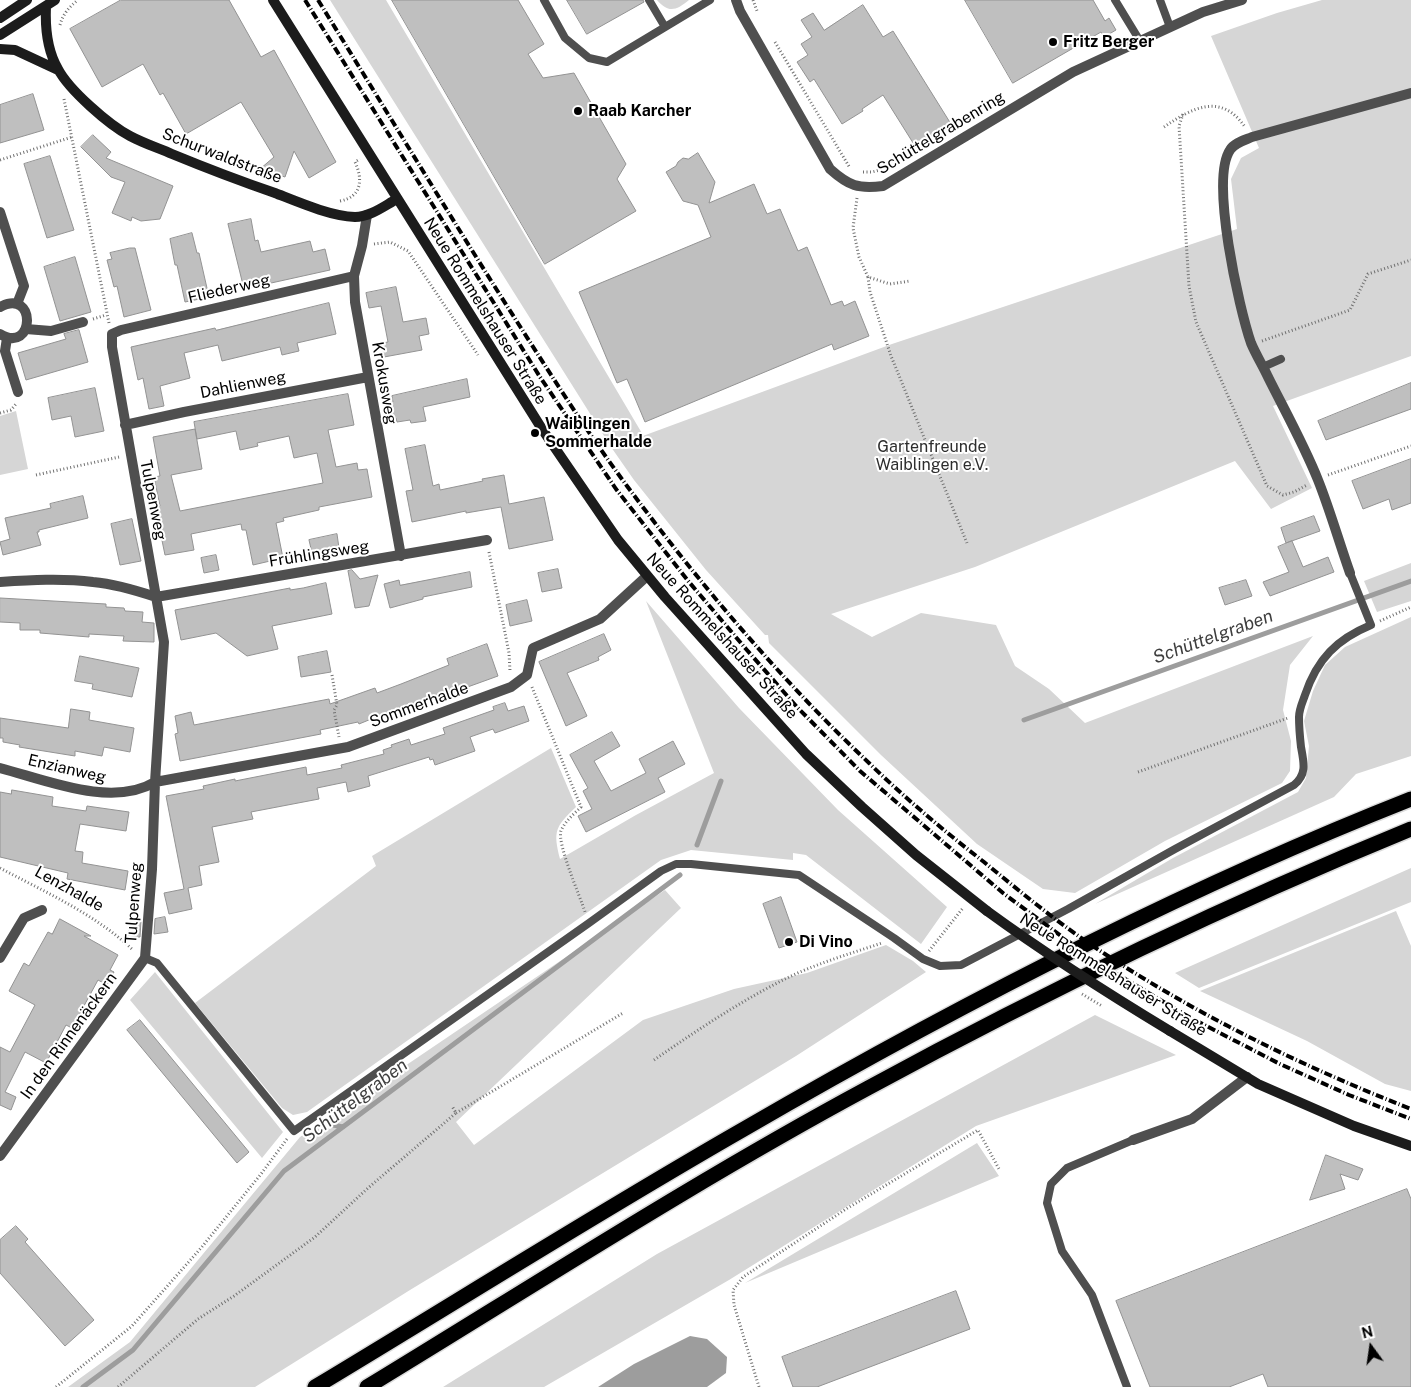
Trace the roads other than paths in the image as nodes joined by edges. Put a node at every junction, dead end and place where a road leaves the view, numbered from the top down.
1 (27, 0) edge
2 (55, 0) edge
3 (273, 0) edge
4 (544, 0) edge
5 (649, 0) edge
6 (710, 0) edge
7 (736, 0) edge
8 (1115, 0) edge
9 (1160, 0) edge
10 (1242, 0) edge
11 (46, 7) junction
12 (0, 18) edge
13 (665, 27) junction
14 (1170, 27) junction
15 (0, 35) edge
16 (1140, 41) junction
17 (0, 49) edge
18 (58, 70) junction
19 (1411, 94) edge
20 (397, 199) junction
21 (0, 212) edge
22 (367, 215) junction
23 (354, 276) junction
24 (17, 304) junction
25 (0, 307) edge
26 (83, 322) dead end
27 (26, 329) junction
28 (112, 334) joint
29 (3, 336) edge
30 (1281, 359) dead end
31 (1263, 368) junction
32 (368, 377) junction
33 (18, 392) dead end
34 (128, 425) junction
35 (487, 540) dead end
36 (401, 556) junction
37 (1350, 573) joint
38 (647, 576) junction
39 (0, 582) edge
40 (156, 597) junction
41 (0, 768) edge
42 (155, 782) junction
43 (1411, 800) edge
44 (1411, 829) edge
45 (42, 910) dead end
46 (0, 958) edge
47 (145, 958) junction
48 (1247, 1077) junction
49 (1132, 1140) joint
50 (1411, 1146) edge
51 (0, 1156) edge
52 (315, 1387) edge
53 (367, 1387) edge
54 (1127, 1387) edge

1 - 12 street
2 - 11 street
3 - 20 street, Neue Rommelshauser Straße
4 - 13 lane
5 - 13 lane
6 - 13 lane
7 - 16 street, Schüttelgrabenring
8 - 16 lane
9 - 14 lane
10 - 14 street, Schüttelgrabenring
11 - 15 street
11 - 18 street, Schurwaldstraße
14 - 16 street, Schüttelgrabenring
17 - 18 street, Schurwaldstraße
18 - 22 street, Schurwaldstraße
19 - 31 street
20 - 22 street, Schurwaldstraße
20 - 38 street, Neue Rommelshauser Straße
21 - 24 street
22 - 23 street, Krokusweg
23 - 28 street, Fliederweg
23 - 32 street, Krokusweg
24 - 25 street
24 - 27 street
26 - 27 street
27 - 29 street
28 - 34 street, Tulpenweg
29 - 33 street
30 - 31 lane
31 - 37 street
32 - 34 street, Dahlienweg
32 - 36 street, Krokusweg
34 - 40 street, Tulpenweg
35 - 36 street, Frühlingsweg
36 - 40 street, Frühlingsweg
37 - 47 lane
38 - 42 street, Sommerhalde
38 - 48 street, Neue Rommelshauser Straße, bridge
39 - 40 street
40 - 42 street, Tulpenweg
41 - 42 street, Enzianweg
42 - 47 street, Tulpenweg
43 - 52 highway
44 - 53 highway
45 - 46 street, Lenzhalde
47 - 51 street, In den Rinnenäckern
48 - 49 street
48 - 50 street, Neue Rommelshauser Straße
49 - 54 lane

